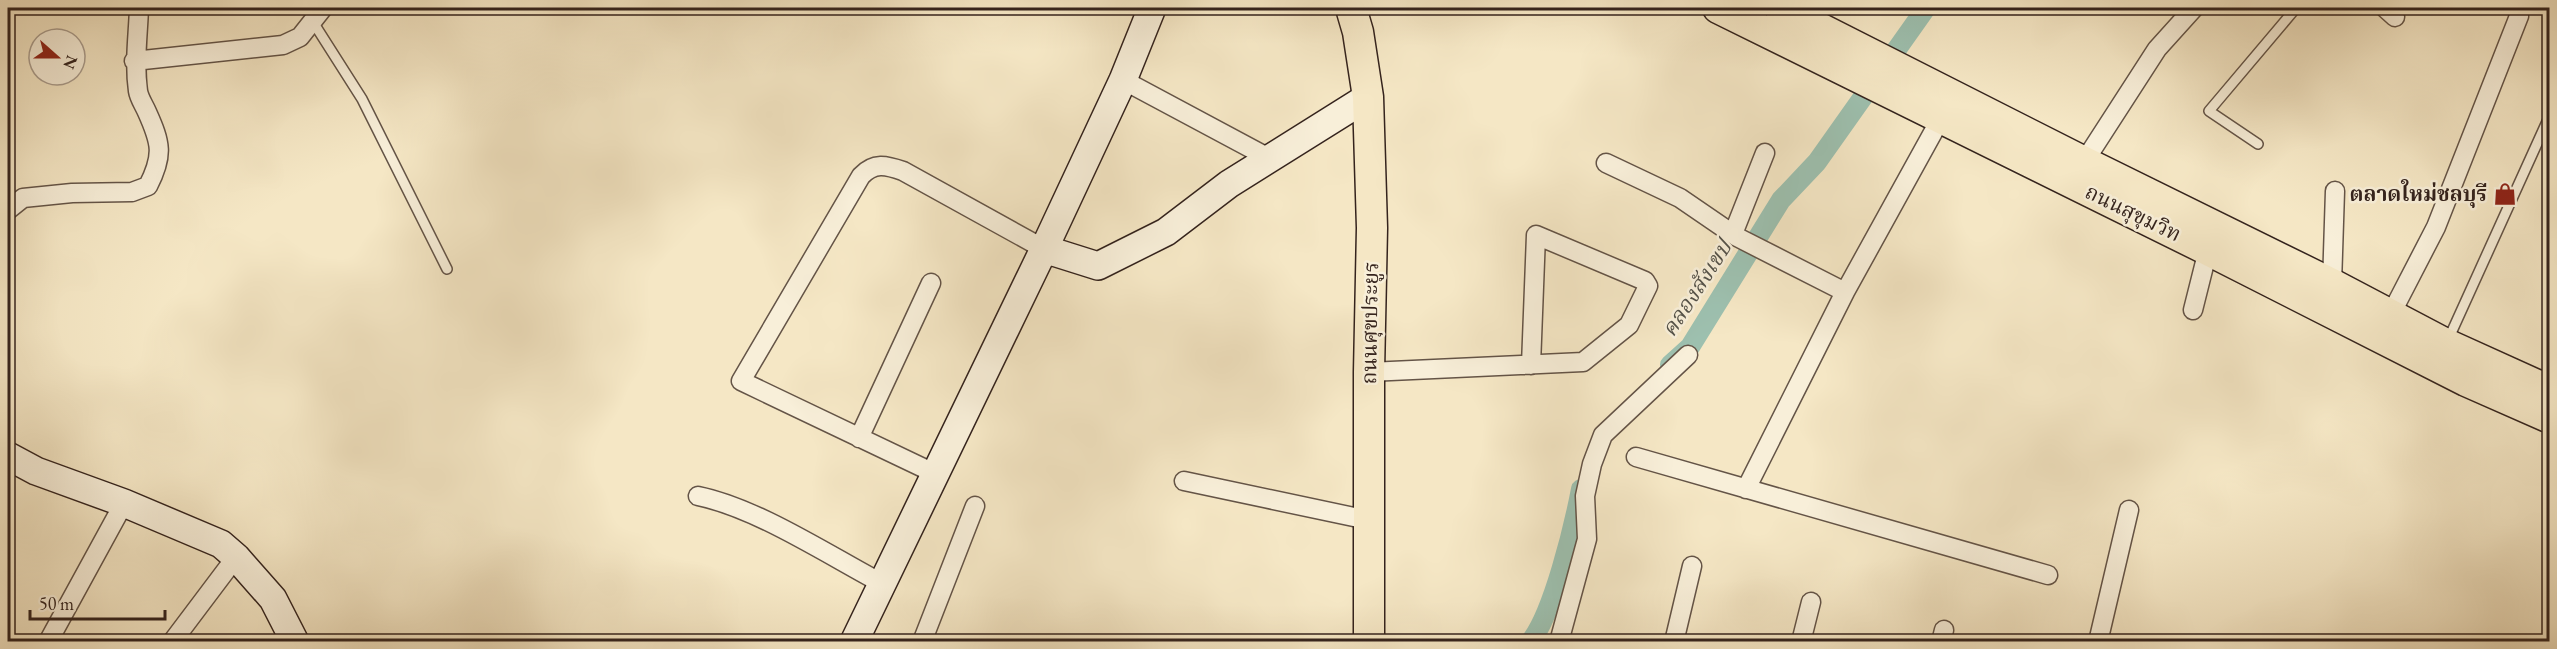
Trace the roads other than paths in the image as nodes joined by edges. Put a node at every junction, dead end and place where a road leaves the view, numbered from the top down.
1 (139, 8) edge
2 (1152, 8) edge
3 (1351, 8) edge
4 (1718, 8) edge
5 (1780, 8) edge
6 (2194, 8) edge
7 (2296, 8) edge
8 (318, 15) edge
9 (2519, 16) dead end
10 (134, 61) junction
11 (1870, 68) junction
12 (1123, 80) junction
13 (1903, 84) junction
14 (1368, 97) junction
15 (2550, 115) edge
16 (1941, 118) junction
17 (2258, 144) dead end
18 (1765, 153) dead end
19 (1269, 158) junction
20 (1606, 163) dead end
21 (2071, 169) junction
22 (2335, 191) dead end
23 (8, 210) edge
24 (1735, 235) junction
25 (1044, 249) junction
26 (2208, 250) junction
27 (447, 269) dead end
28 (931, 283) dead end
29 (2332, 284) junction
30 (1845, 292) junction
31 (2193, 310) dead end
32 (2391, 314) junction
33 (2446, 344) junction
34 (1688, 355) dead end
35 (1531, 365) junction
36 (1369, 372) junction
37 (2550, 391) edge
38 (2550, 418) edge
39 (859, 438) junction
40 (8, 456) edge
41 (1636, 457) dead end
42 (936, 474) junction
43 (1184, 481) dead end
44 (1746, 489) junction
45 (698, 496) dead end
46 (124, 503) junction
47 (975, 506) dead end
48 (2129, 510) dead end
49 (1368, 520) junction
50 (236, 557) junction
51 (1692, 566) dead end
52 (2048, 575) dead end
53 (883, 584) junction
54 (1810, 602) dead end
55 (1561, 633) edge
56 (291, 640) edge
57 (48, 642) edge
58 (172, 642) edge
59 (854, 642) edge
60 (922, 642) edge
61 (1369, 642) edge
62 (1549, 642) edge
63 (1674, 642) edge
64 (1801, 642) edge
65 (2098, 642) edge

1 - 10 street
2 - 12 street
3 - 14 main road, ถนนศุขประยูร
4 - 11 main road, ถนนสุขุมวิท
5 - 11 main road, ถนนสุขุมวิท
6 - 21 street
7 - 17 lane
8 - 10 street
8 - 27 lane
9 - 32 street
10 - 23 street
11 - 13 main road, ถนนสุขุมวิท
12 - 19 street
12 - 25 street
13 - 16 main road, ถนนสุขุมวิท
13 - 21 main road, ถนนสุขุมวิท
14 - 19 street
14 - 36 main road, ถนนศุขประยูร
15 - 33 lane
16 - 21 main road, ถนนสุขุมวิท
16 - 30 street
18 - 24 street
19 - 25 street
20 - 24 street
21 - 26 main road, ถนนสุขุมวิท
21 - 29 main road, ถนนสุขุมวิท
22 - 29 street
24 - 30 street
25 - 39 street
25 - 42 street
26 - 31 street
26 - 38 main road, ถนนสุขุมวิท
28 - 39 street
29 - 32 main road, ถนนสุขุมวิท
30 - 44 street
32 - 33 main road, ถนนสุขุมวิท
33 - 37 main road, ถนนสุขุมวิท
34 - 55 street
35 - 35 street
35 - 36 street
36 - 49 main road, ถนนศุขประยูร
39 - 42 street
40 - 46 street
41 - 44 street
42 - 53 street
43 - 49 street
44 - 52 street
45 - 53 street
46 - 50 street
46 - 57 street
47 - 60 street
48 - 65 street
49 - 61 main road, ถนนศุขประยูร
50 - 56 street
50 - 58 street
51 - 63 street
53 - 59 street
54 - 64 street
55 - 62 street

